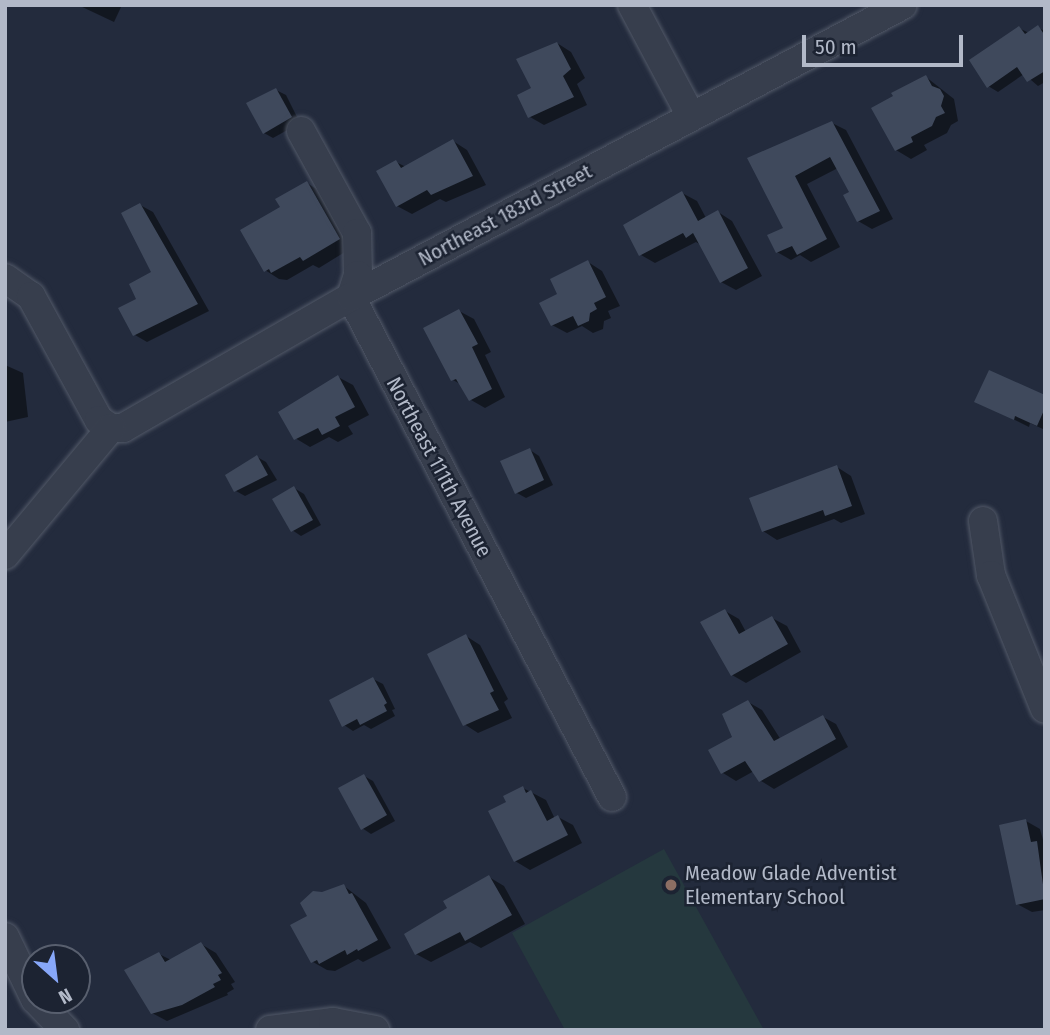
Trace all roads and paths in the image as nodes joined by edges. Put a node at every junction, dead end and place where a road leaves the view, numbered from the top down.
1 (632, 5) edge
2 (903, 5) edge
3 (691, 116) junction
4 (301, 131) dead end
5 (5, 278) edge
6 (351, 297) junction
7 (111, 428) junction
8 (983, 521) dead end
9 (5, 555) edge
10 (1045, 709) edge
11 (612, 797) dead end
12 (5, 937) edge
13 (21, 971) edge
14 (49, 1014) edge
15 (65, 1030) edge
16 (270, 1030) edge
17 (375, 1030) edge

1 - 3 street
2 - 3 street, Northeast 183rd Street
3 - 6 street, Northeast 183rd Street
4 - 6 street
5 - 7 street
6 - 7 street, Northeast 183rd Street
6 - 11 street, Northeast 111th Avenue
7 - 9 street
8 - 10 street
12 - 13 street
14 - 15 street
16 - 17 street

